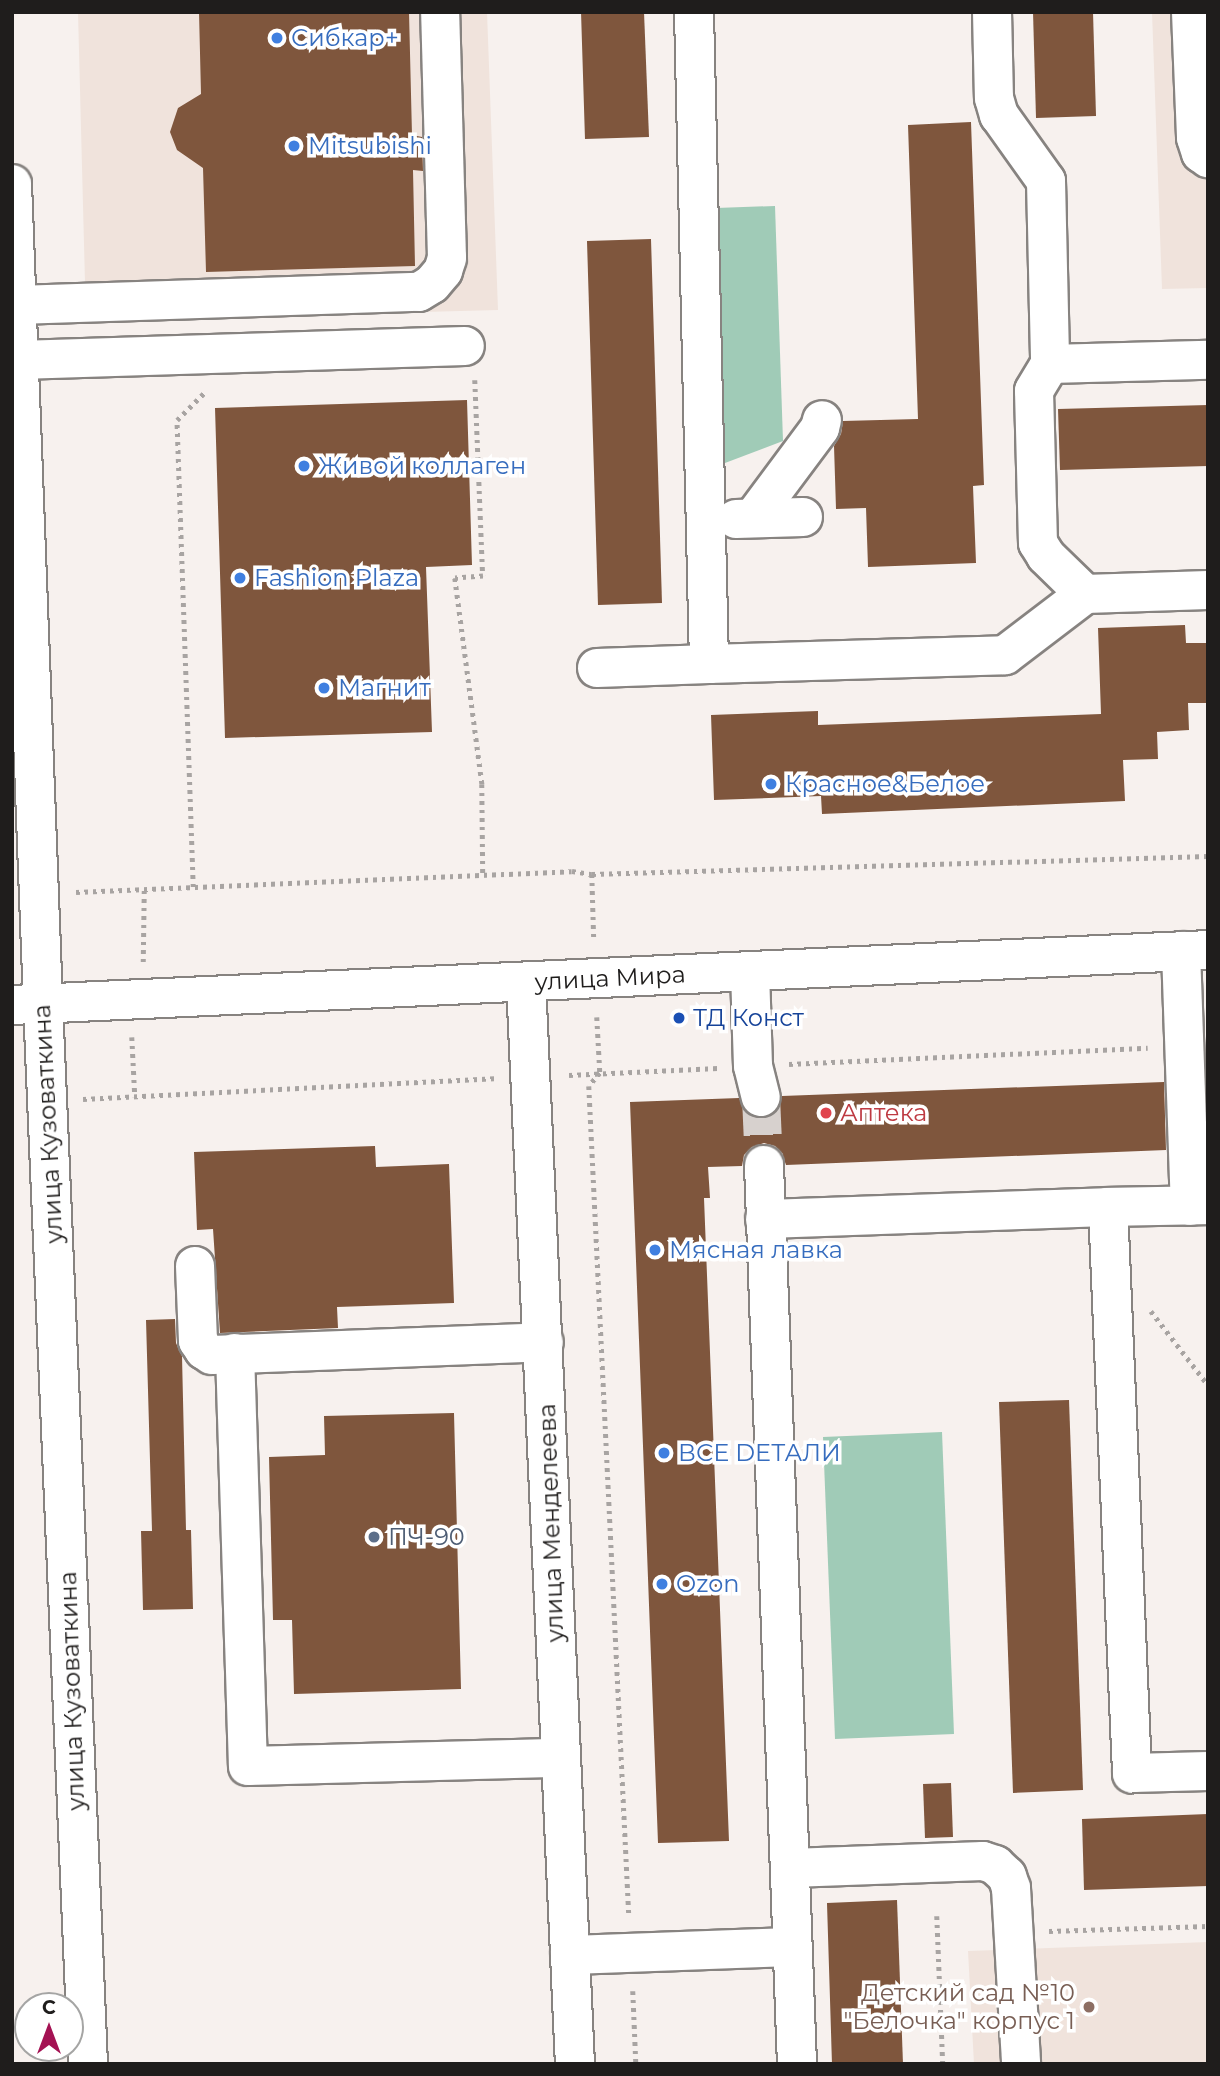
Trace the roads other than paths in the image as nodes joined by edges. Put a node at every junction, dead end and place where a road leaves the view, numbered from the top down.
1 (440, 12) edge
2 (694, 12) edge
3 (992, 12) edge
4 (1191, 12) edge
5 (1201, 104) edge
6 (1208, 158) edge
7 (12, 184) edge
8 (17, 305) junction
9 (19, 360) junction
10 (1208, 360) edge
11 (469, 362) road end
12 (1050, 364) junction
13 (822, 420) dead end
14 (803, 517) dead end
15 (753, 519) junction
16 (706, 520) junction
17 (1208, 590) edge
18 (1085, 594) junction
19 (709, 664) junction
20 (597, 668) dead end
21 (1194, 950) edge
22 (750, 971) junction
23 (526, 982) junction
24 (27, 1005) edge
25 (757, 1081) tunnel mouth
26 (764, 1166) tunnel mouth
27 (1199, 1205) edge
28 (1108, 1208) junction
29 (765, 1219) junction
30 (195, 1266) dead end
31 (544, 1342) junction
32 (236, 1353) junction
33 (561, 1758) junction
34 (1208, 1771) edge
35 (791, 1868) junction
36 (792, 1947) junction
37 (570, 1955) junction
38 (88, 2064) edge
39 (575, 2064) edge
40 (797, 2064) edge
41 (1021, 2064) edge

1 - 8 main road
2 - 16 main road
3 - 12 main road
4 - 5 main road
5 - 6 main road
7 - 8 main road, улица Кузоваткина
8 - 9 main road, улица Кузоваткина
9 - 11 main road
9 - 24 main road, улица Кузоваткина
10 - 12 main road
12 - 18 main road
13 - 15 main road
14 - 15 main road
15 - 16 main road
16 - 19 main road
17 - 18 main road
18 - 19 main road
19 - 20 main road
21 - 22 main road, улица Мира
21 - 27 main road
22 - 23 main road, улица Мира
22 - 25 main road
23 - 24 main road, улица Мира
23 - 31 main road, улица Менделеева
24 - 38 main road, улица Кузоваткина
26 - 29 main road
27 - 28 main road
28 - 29 main road
28 - 34 main road
29 - 35 main road
30 - 32 main road
31 - 32 main road
31 - 33 main road, улица Менделеева
32 - 33 main road
33 - 37 main road, улица Менделеева
35 - 36 main road
35 - 41 main road
36 - 37 main road
36 - 40 main road
37 - 39 main road, улица Менделеева

